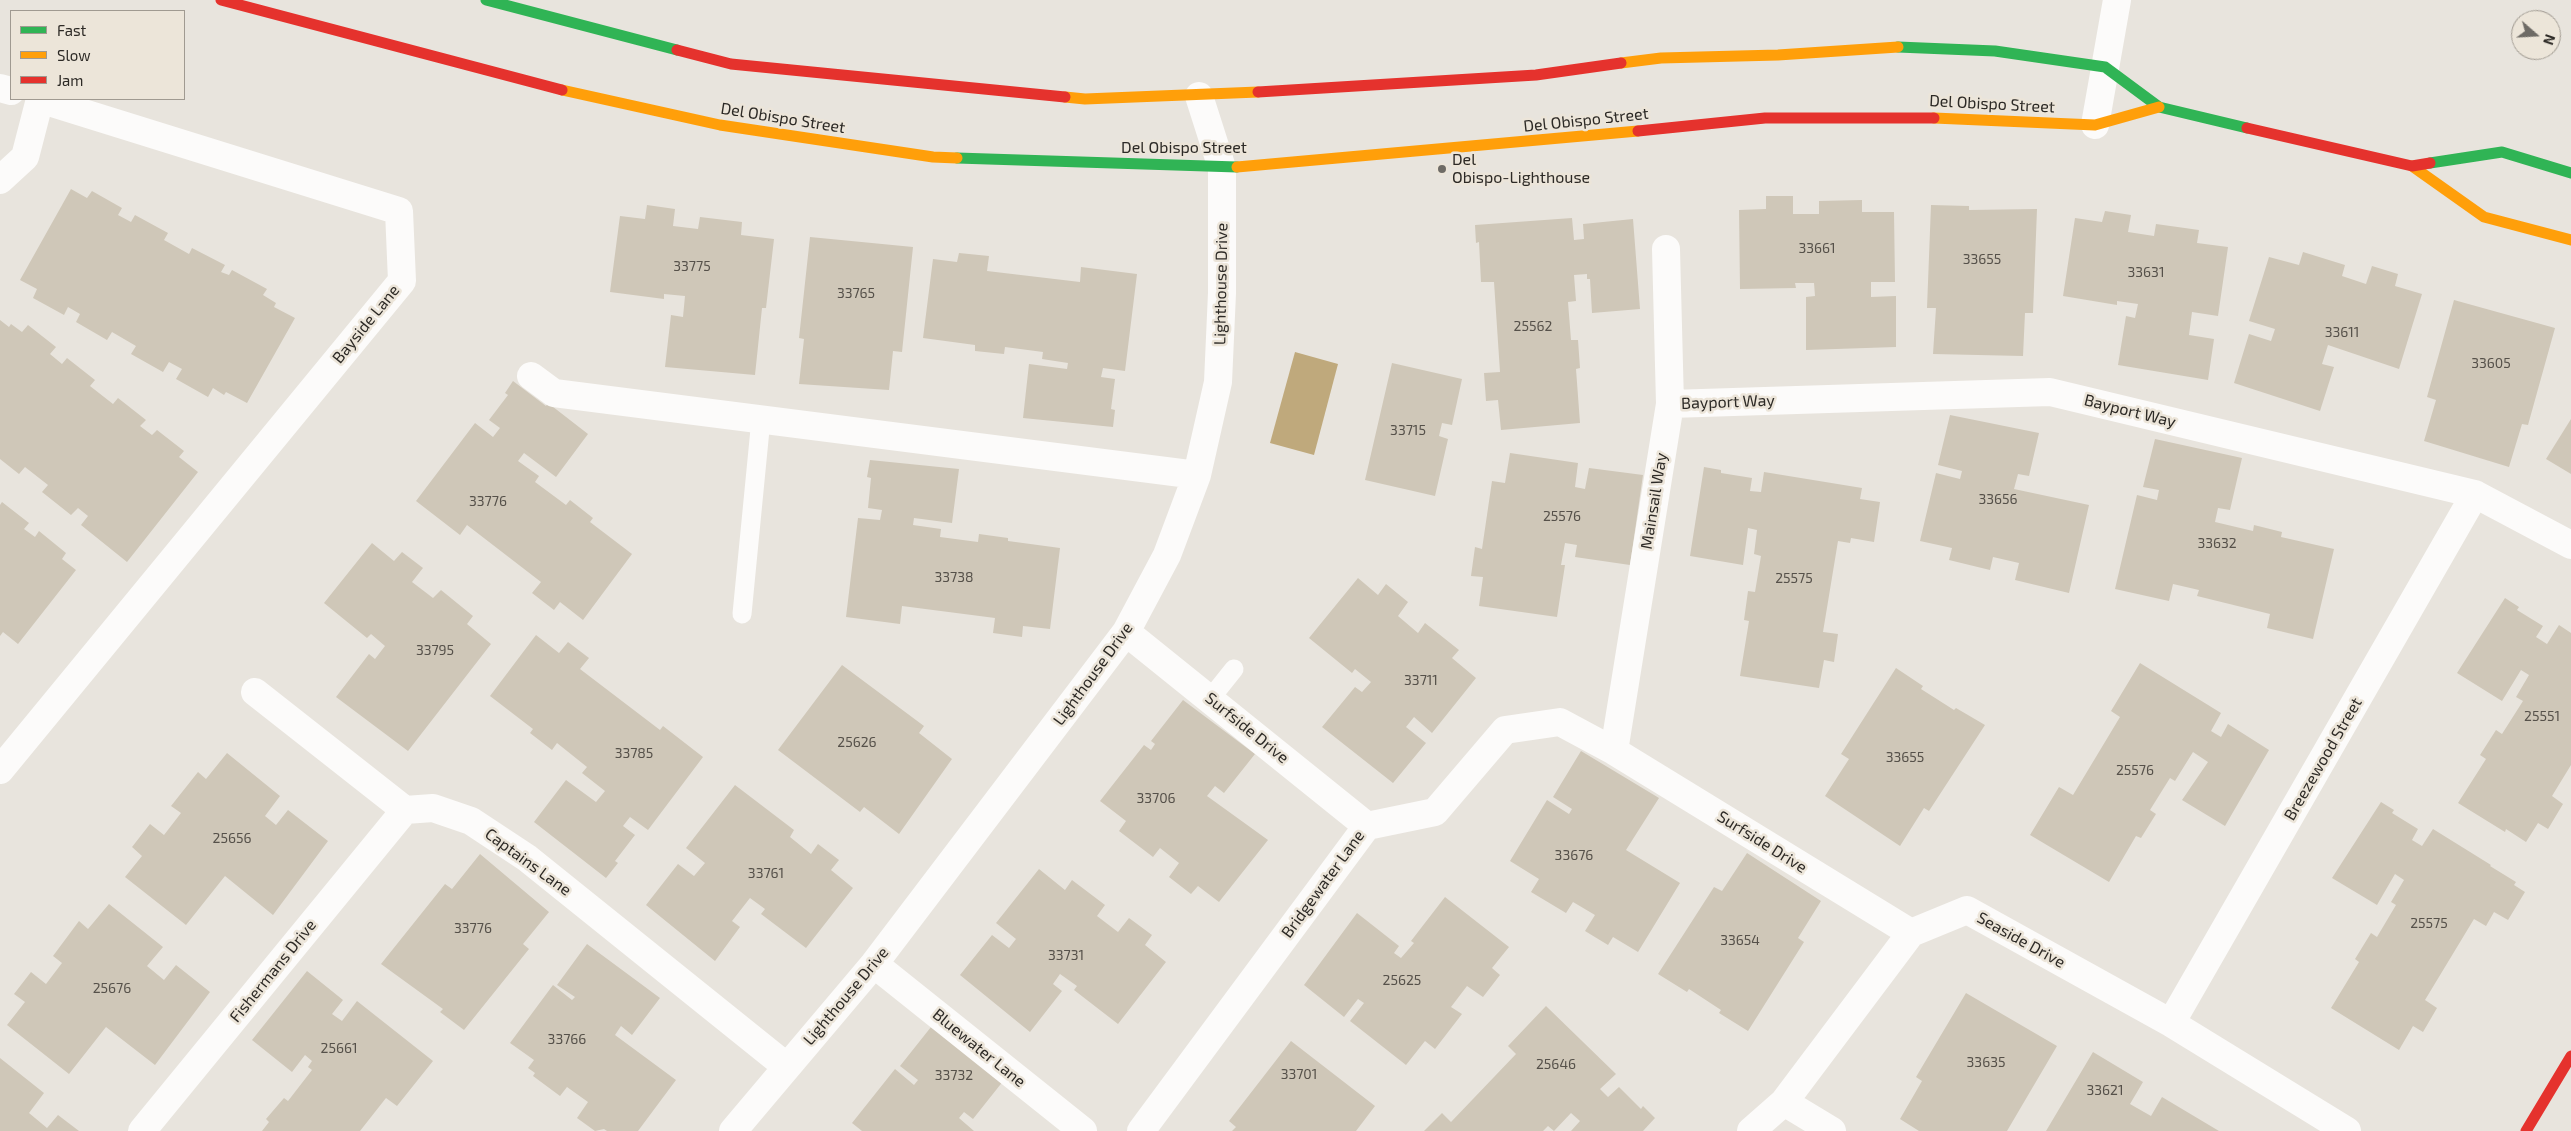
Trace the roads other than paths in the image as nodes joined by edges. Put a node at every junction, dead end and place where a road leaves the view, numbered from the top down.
1 (221, 0) edge
2 (486, 0) edge
3 (2117, 0) edge
4 (2105, 67) junction
5 (1200, 96) junction
6 (39, 100) edge
7 (42, 100) edge
8 (2159, 107) junction
9 (2095, 125) junction
10 (2412, 166) junction
11 (1222, 168) junction
12 (2571, 172) edge
13 (0, 180) edge
14 (2571, 240) edge
15 (1666, 249) dead end
16 (530, 376) dead end
17 (1670, 404) junction
18 (761, 419) junction
19 (1196, 475) junction
20 (2475, 494) junction
21 (2571, 545) edge
22 (742, 614) dead end
23 (1126, 632) junction
24 (1234, 669) dead end
25 (255, 692) dead end
26 (1210, 699) junction
27 (1614, 751) junction
28 (0, 770) edge
29 (405, 810) junction
30 (1367, 826) junction
31 (1911, 933) junction
32 (874, 964) junction
33 (2171, 1023) junction
34 (2571, 1056) edge
35 (787, 1067) junction
36 (1784, 1102) junction
37 (142, 1131) edge
38 (733, 1131) edge
39 (1083, 1131) edge
40 (1141, 1131) edge
41 (1751, 1131) edge
42 (1832, 1131) edge
43 (2347, 1131) edge
44 (2526, 1131) edge

1 - 11 main road, Del Obispo Street
2 - 5 main road, Del Obispo Street
3 - 4 street
4 - 5 main road, Del Obispo Street
4 - 8 main road, Del Obispo Street
4 - 9 street
5 - 11 street, Lighthouse Drive
6 - 13 street
7 - 28 street, Bayside Lane
8 - 9 main road, Del Obispo Street
8 - 10 main road, Del Obispo Street
9 - 11 main road, Del Obispo Street
10 - 12 main road, Del Obispo Street
10 - 14 main road, Del Obispo Street
11 - 19 street, Lighthouse Drive
15 - 17 street, Mainsail Way
16 - 18 street
17 - 20 street, Bayport Way
17 - 27 street, Mainsail Way
18 - 19 street
18 - 22 lane
19 - 23 street, Lighthouse Drive
20 - 21 street, Bayport Way
20 - 33 street, Breezewood Street
23 - 26 street, Surfside Drive
23 - 32 street, Lighthouse Drive
24 - 26 lane
25 - 29 street
26 - 30 street, Surfside Drive
27 - 30 street, Bridgewater Lane
27 - 31 street, Surfside Drive
29 - 35 street, Captains Lane
29 - 37 street, Fishermans Drive
30 - 40 street, Bridgewater Lane
31 - 33 street, Seaside Drive
31 - 36 street
32 - 35 street, Lighthouse Drive
32 - 39 street, Bluewater Lane
33 - 43 street, Seaside Drive
34 - 44 main road
35 - 38 street, Lighthouse Drive
36 - 41 street
36 - 42 street

